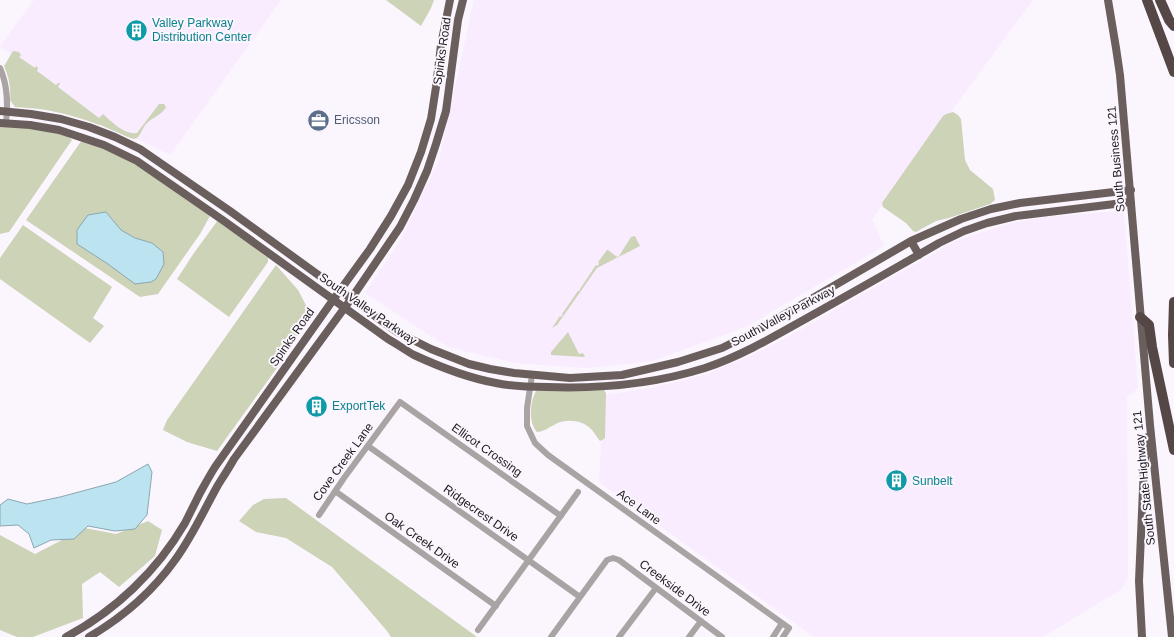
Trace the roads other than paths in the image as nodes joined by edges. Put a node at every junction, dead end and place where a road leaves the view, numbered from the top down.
1 (450, 0) edge
2 (463, 0) edge
3 (1108, 0) edge
4 (1147, 0) edge
5 (1160, 0) edge
6 (1174, 26) edge
7 (439, 61) junction
8 (453, 62) junction
9 (0, 68) edge
10 (1174, 72) edge
11 (4, 112) edge
12 (3, 123) edge
13 (140, 149) junction
14 (132, 159) junction
15 (1130, 190) junction
16 (1132, 202) junction
17 (224, 207) junction
18 (217, 216) junction
19 (911, 241) junction
20 (919, 255) junction
21 (340, 290) junction
22 (351, 299) junction
23 (333, 300) junction
24 (1174, 302) edge
25 (344, 308) junction
26 (1140, 317) junction
27 (678, 362) junction
28 (1174, 363) edge
29 (682, 374) junction
30 (532, 375) junction
31 (530, 387) junction
32 (400, 402) joint
33 (246, 422) junction
34 (1150, 425) junction
35 (256, 429) junction
36 (368, 446) junction
37 (1174, 450) edge
38 (335, 491) junction
39 (578, 492) dead end
40 (319, 515) dead end
41 (561, 516) junction
42 (528, 560) junction
43 (656, 588) junction
44 (580, 597) junction
45 (496, 606) junction
46 (701, 621) junction
47 (782, 623) junction
48 (478, 630) dead end
49 (66, 637) edge
50 (89, 637) edge
51 (551, 637) edge
52 (619, 637) edge
53 (689, 637) edge
54 (722, 637) edge
55 (773, 637) edge
56 (783, 637) edge
57 (1142, 637) edge
58 (1172, 637) edge

1 - 7 main road, Spinks Road
2 - 8 main road, Spinks Road
3 - 15 main road, South Business 121
4 - 10 highway
5 - 6 highway
7 - 8 main road
7 - 21 main road, Spinks Road
8 - 22 main road, Spinks Road
9 - 11 street
11 - 12 street
11 - 13 main road, South Valley Parkway
12 - 14 main road, South Valley Parkway
13 - 14 main road
13 - 17 main road, South Valley Parkway
14 - 18 main road, South Valley Parkway
15 - 16 main road, South Business 121
15 - 19 main road, South Valley Parkway
16 - 20 main road, South Valley Parkway
16 - 26 main road, South Business 121
17 - 18 main road
17 - 21 main road, South Valley Parkway
18 - 23 main road, South Valley Parkway
19 - 20 main road
19 - 27 main road, South Valley Parkway
20 - 29 main road, South Valley Parkway
21 - 22 main road, South Valley Parkway
21 - 23 main road, Spinks Road
22 - 25 main road, Spinks Road
22 - 30 main road, South Valley Parkway
23 - 25 main road, South Valley Parkway
23 - 33 main road, Spinks Road
24 - 28 highway
25 - 31 main road, South Valley Parkway
25 - 35 main road, Spinks Road
26 - 34 main road, South State Highway 121
26 - 37 highway
27 - 29 main road
27 - 30 main road, South Valley Parkway
29 - 31 main road, South Valley Parkway
30 - 31 street, Ace Lane
31 - 47 street, Ace Lane
32 - 36 street, Cove Creek Lane
32 - 41 street, Ellicot Crossing
33 - 35 main road
33 - 49 main road, Spinks Road
34 - 57 main road
34 - 58 main road, South State Highway 121
35 - 50 main road, Spinks Road
36 - 38 street, Cove Creek Lane
36 - 42 street, Ridgecrest Drive
38 - 40 street, Cove Creek Lane
38 - 45 street, Oak Creek Drive
39 - 41 street
41 - 42 street
42 - 44 street, Ridgecrest Drive
42 - 45 street
43 - 44 street, Creekside Drive
43 - 46 street, Creekside Drive
43 - 52 street
44 - 51 street
45 - 48 street
46 - 53 street
46 - 54 street, Creekside Drive
47 - 55 street
47 - 56 street, Ace Lane

